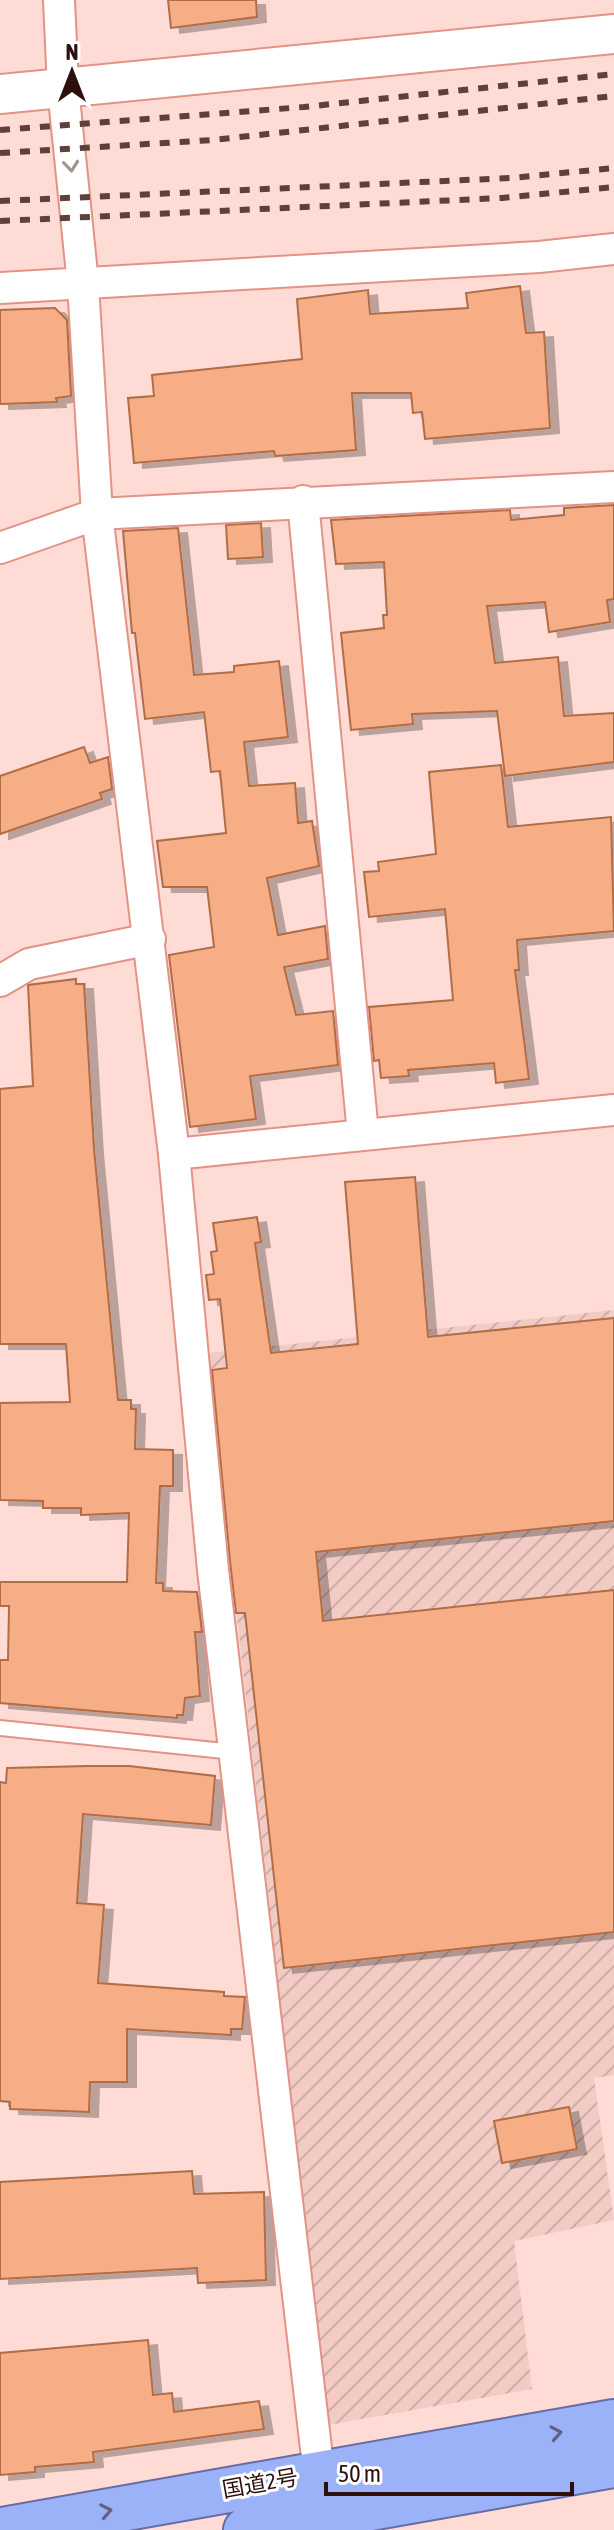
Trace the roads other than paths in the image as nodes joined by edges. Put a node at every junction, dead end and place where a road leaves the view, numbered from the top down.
1 (59, 0) edge
2 (614, 34) edge
3 (63, 88) junction
4 (0, 94) edge
5 (614, 249) edge
6 (83, 284) junction
7 (0, 288) edge
8 (614, 487) edge
9 (303, 501) junction
10 (97, 514) junction
11 (0, 548) edge
12 (150, 939) junction
13 (0, 981) edge
14 (614, 1110) edge
15 (363, 1134) junction
16 (174, 1154) junction
17 (0, 1728) edge
18 (234, 1752) junction
19 (614, 2422) edge
20 (614, 2465) edge
21 (318, 2473) junction
22 (324, 2516) junction
23 (2, 2530) edge
24 (246, 2530) edge

1 - 3 street
2 - 3 street
3 - 4 street
3 -> 6 street
5 - 6 street
6 - 7 street
6 - 10 street
8 - 9 street
9 - 10 street
9 - 15 street
10 - 11 street
10 - 12 street
12 - 13 street
12 - 16 street
14 - 15 street
15 - 16 street
16 - 18 street
17 - 18 lane
18 - 21 street
21 -> 19 highway, 国道2号
20 - 22 highway, 国道2号
21 - 22 street
23 -> 21 highway, 国道2号
22 - 24 highway, 国道2号

